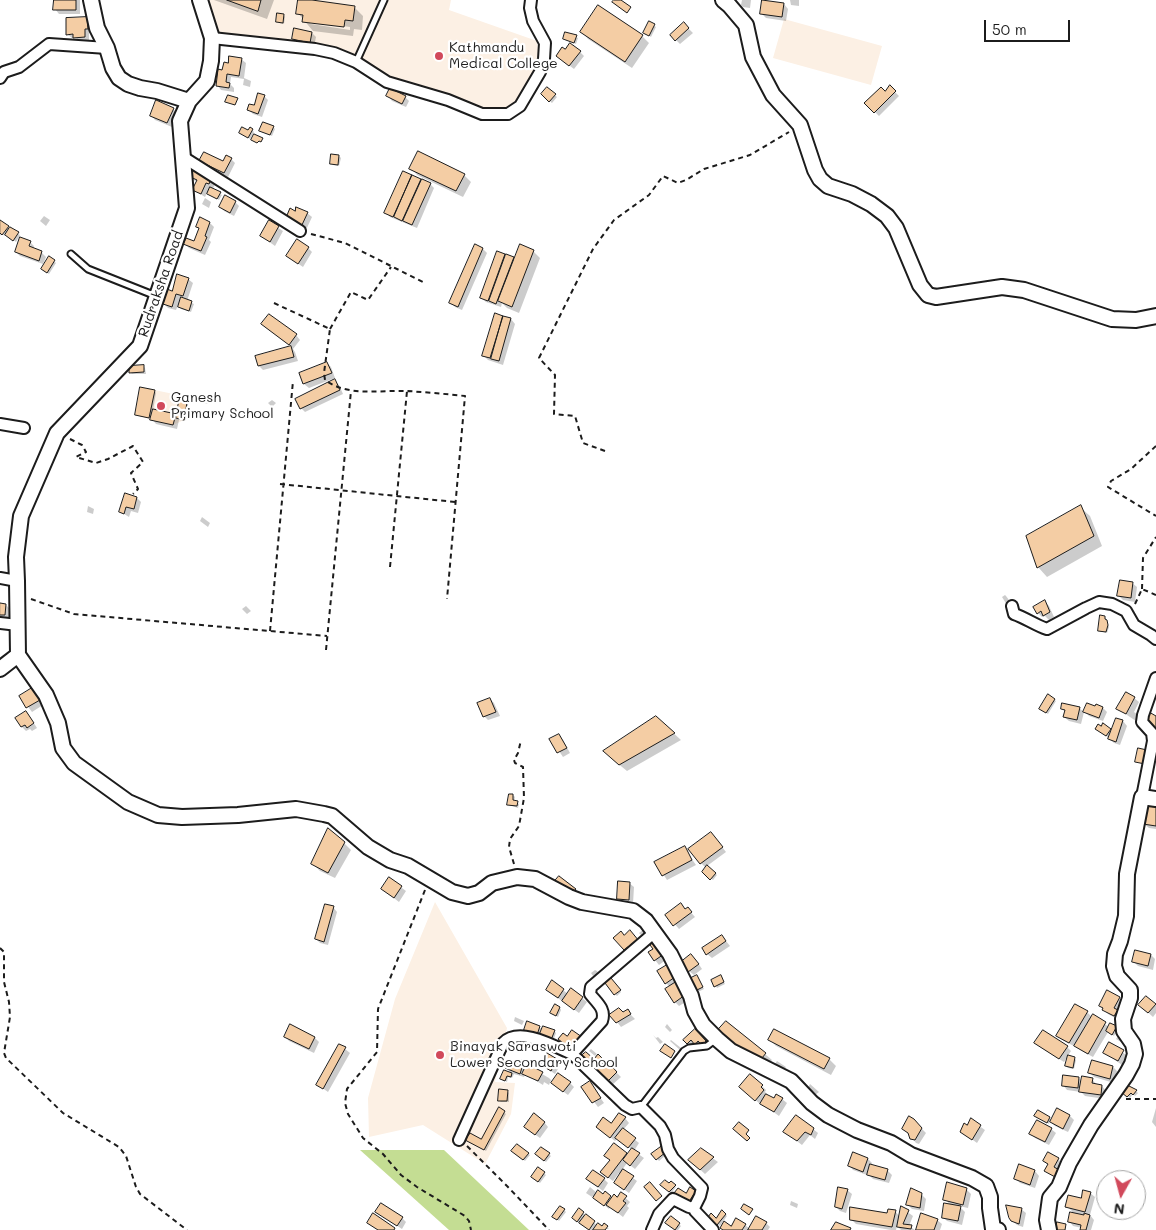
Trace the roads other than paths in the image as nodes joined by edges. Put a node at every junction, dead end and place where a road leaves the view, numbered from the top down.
1 (91, 0) edge
2 (200, 0) edge
3 (384, 0) edge
4 (531, 0) edge
5 (723, 0) edge
6 (212, 38) junction
7 (107, 48) junction
8 (356, 62) junction
9 (0, 78) edge
10 (189, 101) junction
11 (183, 157) junction
12 (300, 231) road end
13 (71, 254) dead end
14 (156, 296) junction
15 (1156, 316) edge
16 (0, 424) edge
17 (24, 428) dead end
18 (0, 578) edge
19 (17, 581) junction
20 (1012, 606) dead end
21 (0, 623) edge
22 (18, 625) junction
23 (1156, 640) edge
24 (18, 655) junction
25 (0, 669) edge
26 (1156, 678) edge
27 (1149, 798) edge
28 (655, 932) junction
29 (717, 1039) junction
30 (572, 1054) junction
31 (641, 1107) junction
32 (459, 1140) road end
33 (694, 1208) junction
34 (652, 1230) edge
35 (713, 1230) edge
36 (992, 1230) edge
37 (998, 1230) edge
38 (1048, 1230) edge

1 - 7 street
2 - 6 street
3 - 8 lane
4 - 8 street
5 - 15 street
6 - 8 street
6 - 10 street
7 - 9 street
7 - 10 street
10 - 11 street, Rudraksha Road
11 - 12 street
11 - 14 street, Rudraksha Road
13 - 14 lane
14 - 19 street, Rudraksha Road
16 - 17 street
18 - 19 street
19 - 22 street, Rudraksha Road
20 - 23 street
21 - 22 street
22 - 24 street, Rudraksha Road
24 - 25 street
24 - 28 street
26 - 27 street
27 - 38 street
28 - 29 street
28 - 30 street
29 - 31 lane
29 - 36 street
30 - 31 street
30 - 32 street
31 - 33 street
33 - 34 street
33 - 35 street
36 - 37 street

